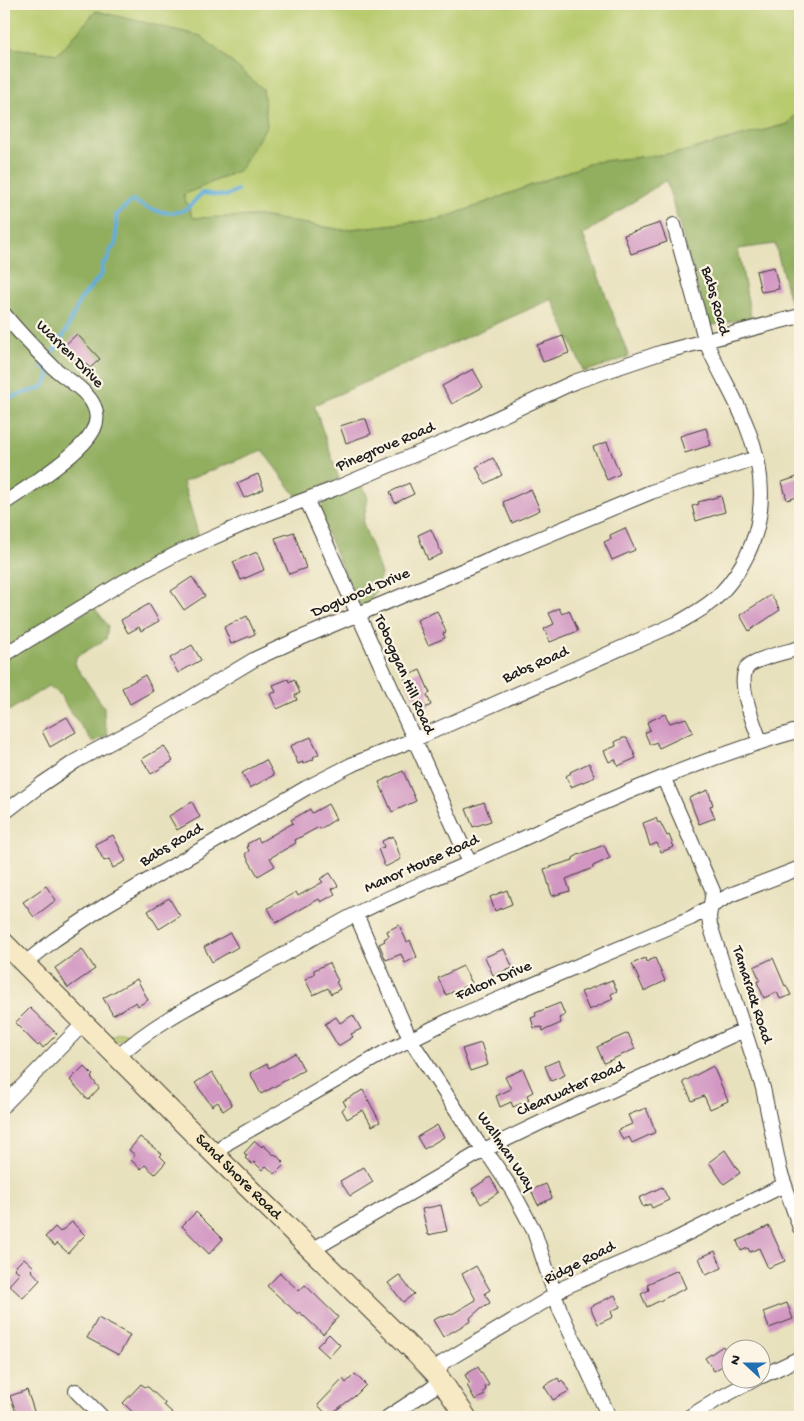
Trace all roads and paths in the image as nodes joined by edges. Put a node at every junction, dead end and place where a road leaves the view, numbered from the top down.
1 (674, 226) dead end
2 (4, 314) edge
3 (800, 316) edge
4 (706, 341) junction
5 (756, 458) junction
6 (306, 501) junction
7 (4, 503) edge
8 (357, 615) junction
9 (800, 648) edge
10 (4, 655) edge
11 (800, 730) edge
12 (413, 740) junction
13 (760, 741) junction
14 (664, 779) junction
15 (4, 813) edge
16 (470, 863) junction
17 (800, 868) edge
18 (711, 906) junction
19 (356, 914) junction
20 (4, 943) edge
21 (24, 964) junction
22 (83, 1024) junction
23 (744, 1030) junction
24 (410, 1039) junction
25 (118, 1057) junction
26 (4, 1105) edge
27 (484, 1150) junction
28 (215, 1155) junction
29 (784, 1185) junction
30 (800, 1228) edge
31 (312, 1250) junction
32 (555, 1294) junction
33 (800, 1358) edge
34 (772, 1371) edge
35 (438, 1376) junction
36 (739, 1388) edge
37 (76, 1391) dead end
38 (102, 1417) edge
39 (388, 1417) edge
40 (466, 1417) edge
41 (609, 1417) edge
42 (689, 1417) edge

1 - 4 street, Babs Road
2 - 7 street, Warren Drive
3 - 4 street, Pinegrove Road
4 - 5 street, Babs Road
4 - 6 street, Pinegrove Road
5 - 8 street, Dogwood Drive
5 - 12 street, Babs Road
6 - 8 street, Toboggan Hill Road
6 - 10 street, Pinegrove Road
8 - 12 street, Toboggan Hill Road
8 - 15 street, Dogwood Drive
9 - 13 street
11 - 13 street, Manor House Road
12 - 16 street, Toboggan Hill Road
12 - 21 street, Babs Road
13 - 14 street, Manor House Road
14 - 16 street, Manor House Road
14 - 18 street, Tamarack Road
16 - 19 street, Manor House Road
17 - 18 street, Falcon Drive
18 - 23 street, Tamarack Road
18 - 24 street, Falcon Drive
19 - 24 street, Wallman Way
19 - 25 street, Manor House Road
20 - 21 street, Sand Shore Road
21 - 22 street, Sand Shore Road
22 - 25 street, Sand Shore Road
22 - 26 street
23 - 27 street, Clearwater Road
23 - 29 street, Tamarack Road
24 - 27 street, Wallman Way
24 - 28 street, Falcon Drive
25 - 28 street, Sand Shore Road
27 - 31 street, Clearwater Road
27 - 32 street, Wallman Way
28 - 31 street, Sand Shore Road
29 - 30 street, Tamarack Road
29 - 32 street, Ridge Road
31 - 35 street, Sand Shore Road
32 - 35 street, Ridge Road
32 - 41 street, Wallman Way
33 - 34 street
35 - 39 street, Ridge Road
35 - 40 street, Sand Shore Road
36 - 42 street
37 - 38 street

